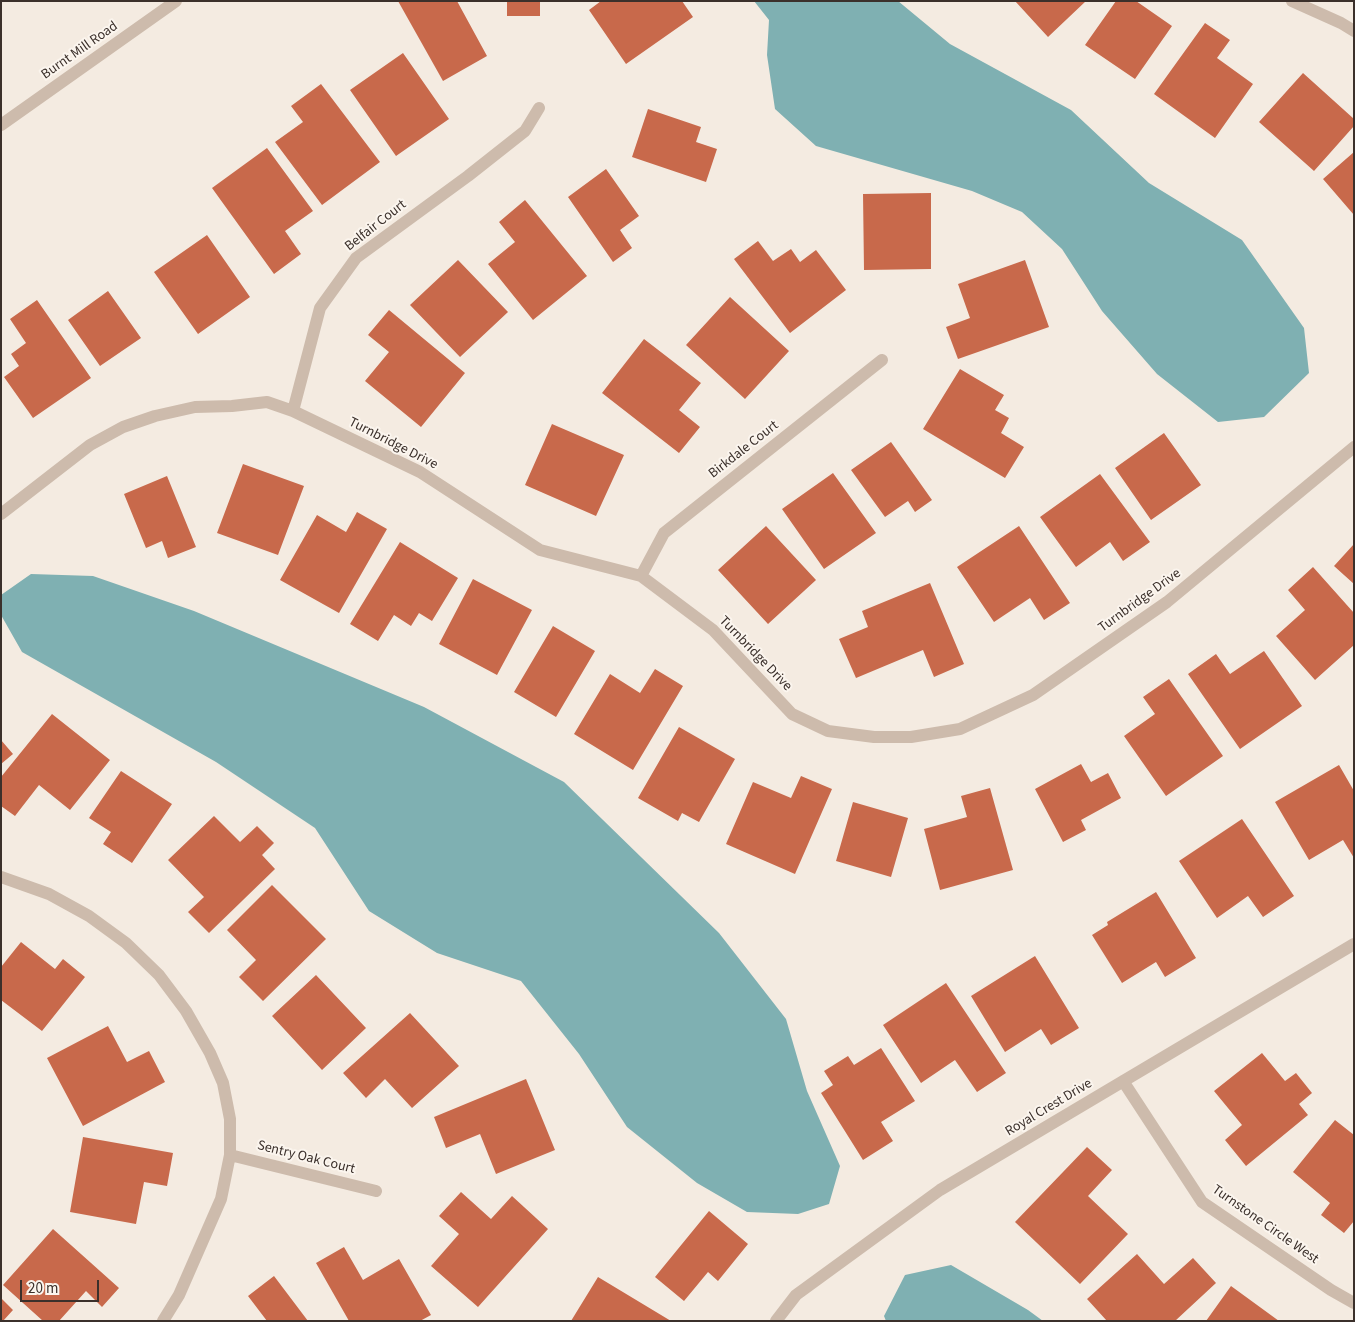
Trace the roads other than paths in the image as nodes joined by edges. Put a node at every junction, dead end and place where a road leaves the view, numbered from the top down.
1 (176, 1) edge
2 (1292, 1) edge
3 (1354, 31) edge
4 (539, 108) dead end
5 (1, 126) edge
6 (882, 360) dead end
7 (293, 411) junction
8 (1354, 447) edge
9 (1, 514) edge
10 (641, 576) junction
11 (1, 878) edge
12 (1354, 944) edge
13 (1123, 1081) junction
14 (230, 1155) junction
15 (376, 1191) dead end
16 (1354, 1303) edge
17 (163, 1321) edge
18 (776, 1321) edge

1 - 5 street, Burnt Mill Road
2 - 3 street
4 - 7 street, Belfair Court
6 - 10 street, Birkdale Court
7 - 9 street, Turnbridge Drive
7 - 10 street, Turnbridge Drive
8 - 10 street, Turnbridge Drive
11 - 14 street
12 - 13 street, Royal Crest Drive
13 - 16 street, Turnstone Circle West
13 - 18 street, Royal Crest Drive
14 - 15 street, Sentry Oak Court
14 - 17 street

